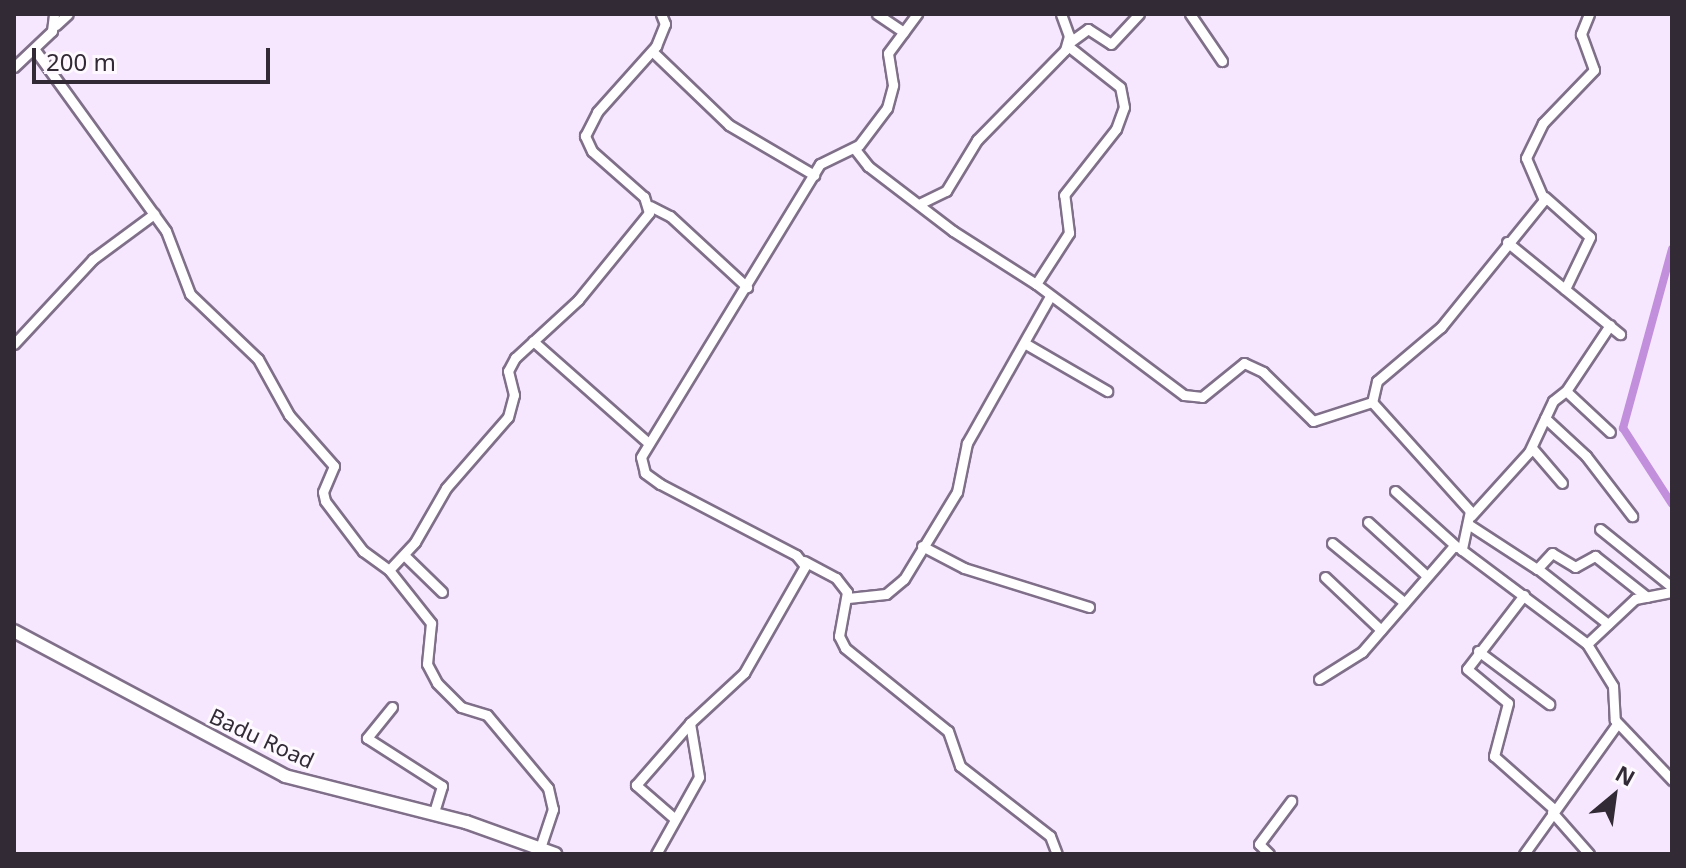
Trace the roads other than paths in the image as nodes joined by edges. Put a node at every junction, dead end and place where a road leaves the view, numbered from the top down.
1 (54, 14) edge
2 (68, 14) edge
3 (661, 14) edge
4 (877, 14) edge
5 (917, 14) edge
6 (1061, 14) edge
7 (1139, 14) edge
8 (1190, 14) edge
9 (1589, 14) edge
10 (56, 25) junction
11 (904, 32) junction
12 (1069, 44) junction
13 (35, 50) junction
14 (653, 52) junction
15 (1222, 61) dead end
16 (14, 67) edge
17 (854, 148) junction
18 (814, 175) junction
19 (1545, 197) junction
20 (921, 203) junction
21 (650, 206) junction
22 (154, 214) junction
23 (1507, 242) junction
24 (1036, 284) junction
25 (747, 287) junction
26 (1565, 289) junction
27 (1050, 296) junction
28 (1610, 325) junction
29 (1620, 334) dead end
30 (533, 341) junction
31 (14, 344) edge
32 (1026, 344) junction
33 (1107, 391) dead end
34 (1566, 391) junction
35 (1372, 402) junction
36 (1545, 418) junction
37 (1610, 432) dead end
38 (647, 442) junction
39 (1532, 448) junction
40 (1562, 483) dead end
41 (1395, 491) dead end
42 (1632, 516) dead end
43 (1470, 520) junction
44 (1368, 522) dead end
45 (1600, 529) dead end
46 (1332, 543) dead end
47 (922, 546) junction
48 (1456, 547) junction
49 (404, 555) junction
50 (804, 561) junction
51 (1538, 569) junction
52 (389, 570) junction
53 (1427, 576) junction
54 (1325, 577) dead end
55 (1672, 590) edge
56 (442, 592) dead end
57 (1524, 595) junction
58 (1647, 597) junction
59 (848, 598) junction
60 (1405, 603) junction
61 (1089, 607) dead end
62 (1608, 624) junction
63 (1381, 630) junction
64 (14, 631) edge
65 (1587, 644) junction
66 (1478, 651) junction
67 (1319, 679) dead end
68 (1549, 704) dead end
69 (392, 707) dead end
70 (690, 723) junction
71 (1617, 724) junction
72 (1672, 780) edge
73 (1291, 801) dead end
74 (1553, 810) junction
75 (434, 813) junction
76 (675, 819) junction
77 (540, 848) junction
78 (555, 854) edge
79 (656, 854) edge
80 (1057, 854) edge
81 (1269, 854) edge
82 (1524, 854) edge
83 (1589, 854) edge

1 - 10 street
2 - 10 street
3 - 14 street
4 - 11 street
5 - 11 street
6 - 12 street
7 - 12 street
8 - 15 street
9 - 19 street
10 - 13 street
11 - 17 street
12 - 20 street
12 - 24 street
13 - 16 street
13 - 22 street
14 - 18 street
14 - 21 street
17 - 18 street
17 - 20 street
18 - 25 street
19 - 23 street
19 - 26 street
20 - 24 street
21 - 25 street
21 - 30 street
22 - 31 street
22 - 52 street
23 - 26 street
23 - 35 street
24 - 27 street
25 - 38 street
26 - 28 street
27 - 32 street
27 - 35 street
28 - 29 street
28 - 34 street
30 - 38 street
30 - 49 street
32 - 33 street
32 - 47 street
34 - 36 street
34 - 37 street
35 - 43 street
36 - 39 street
36 - 42 street
38 - 50 street
39 - 40 street
39 - 43 street
41 - 48 street
43 - 48 street
43 - 51 street
44 - 53 street
45 - 55 street
46 - 60 street
47 - 59 street
47 - 61 street
48 - 53 street
48 - 57 street
49 - 52 street
49 - 56 street
50 - 59 street
50 - 70 street
51 - 58 street
51 - 62 street
52 - 77 street
53 - 60 street
54 - 63 street
55 - 58 street
57 - 65 street
57 - 66 street
58 - 62 street
59 - 80 street
60 - 63 street
62 - 65 street
63 - 67 street
64 - 75 main road, Badu Road
65 - 71 street
66 - 68 street
66 - 74 street
69 - 75 street
70 - 76 street
70 - 76 street
71 - 72 street
71 - 74 street
73 - 81 street
74 - 82 street
74 - 83 street
75 - 77 main road, Badu Road
76 - 79 street
77 - 78 main road, Badu Road

